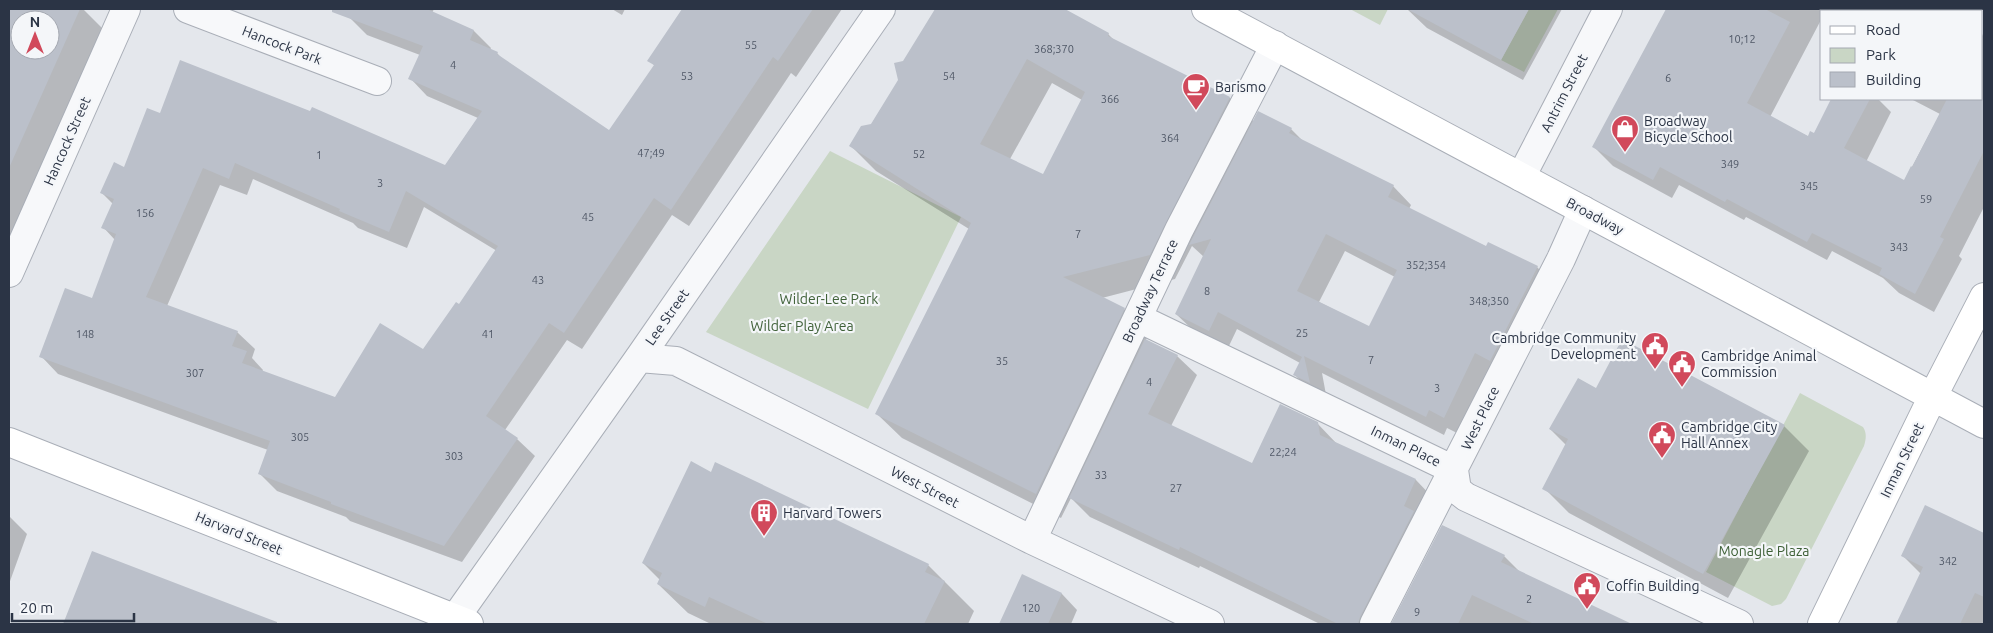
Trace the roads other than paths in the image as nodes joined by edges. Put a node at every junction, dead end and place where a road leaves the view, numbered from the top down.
1 (126, 9) edge
2 (188, 9) edge
3 (881, 9) edge
4 (1206, 9) edge
5 (1608, 9) edge
6 (1274, 45) junction
7 (377, 81) dead end
8 (1521, 176) junction
9 (1583, 210) junction
10 (9, 272) edge
11 (1984, 297) edge
12 (1138, 318) junction
13 (639, 358) junction
14 (1932, 396) junction
15 (1984, 424) edge
16 (9, 442) edge
17 (1454, 470) junction
18 (1032, 540) junction
19 (458, 622) edge
20 (1210, 624) edge
21 (1374, 624) edge
22 (1739, 624) edge
23 (1822, 624) edge

1 - 10 street, Hancock Street
2 - 7 street, Hancock Park
3 - 13 street, Lee Street
4 - 6 main road, Broadway
5 - 8 street, Antrim Street
6 - 8 main road, Broadway
6 - 12 street, Broadway Terrace
8 - 9 main road, Broadway
9 - 14 main road, Broadway
9 - 17 street, West Place
11 - 14 main road, Inman Street
12 - 17 street, Inman Place
12 - 18 street, Broadway Terrace
13 - 18 street, West Street
13 - 19 street, Lee Street
14 - 15 main road, Broadway
14 - 23 main road, Inman Street
16 - 19 main road, Harvard Street
17 - 21 street, West Place
17 - 22 street, Inman Place
18 - 20 street, West Street

